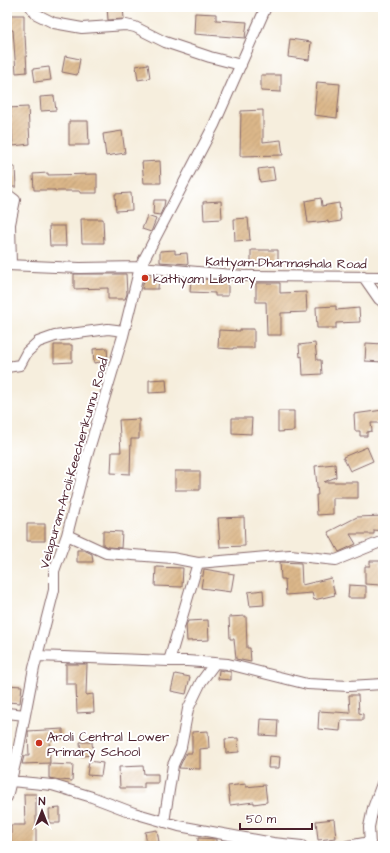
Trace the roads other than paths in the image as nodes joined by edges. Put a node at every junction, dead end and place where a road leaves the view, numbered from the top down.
1 (31, 7) edge
2 (266, 7) edge
3 (241, 65) junction
4 (7, 194) edge
5 (9, 265) edge
6 (140, 267) junction
7 (363, 276) junction
8 (383, 277) edge
9 (383, 302) edge
10 (124, 331) junction
11 (7, 367) edge
12 (68, 535) junction
13 (383, 540) edge
14 (198, 563) junction
15 (37, 656) junction
16 (169, 661) junction
17 (215, 663) junction
18 (383, 684) edge
19 (7, 712) edge
20 (25, 715) junction
21 (11, 781) junction
22 (383, 781) edge
23 (7, 797) edge
24 (164, 822) junction
25 (370, 844) edge
26 (302, 846) edge
27 (348, 846) edge

1 - 3 street
2 - 3 street, Velapuram-Aroli-Keecherikunnu Road
3 - 6 street, Velapuram-Aroli-Keecherikunnu Road
4 - 5 street
5 - 6 street
6 - 7 street, Kattyam-Dharmashala Road
6 - 10 street, Velapuram-Aroli-Keecherikunnu Road
7 - 8 street, Kattyam-Dharmashala Road
7 - 9 street
10 - 11 street
10 - 12 street, Velapuram-Aroli-Keecherikunnu Road
12 - 14 street
12 - 15 street, Velapuram-Aroli-Keecherikunnu Road
13 - 14 street
14 - 16 street
15 - 16 street
15 - 20 street, Velapuram-Aroli-Keecherikunnu Road
16 - 17 street
17 - 18 street
17 - 24 street
19 - 20 street
20 - 21 street, Velapuram-Aroli-Keecherikunnu Road
21 - 23 street, Velapuram-Aroli-Keecherikunnu Road
21 - 24 street
22 - 25 street
24 - 26 street
25 - 27 street

